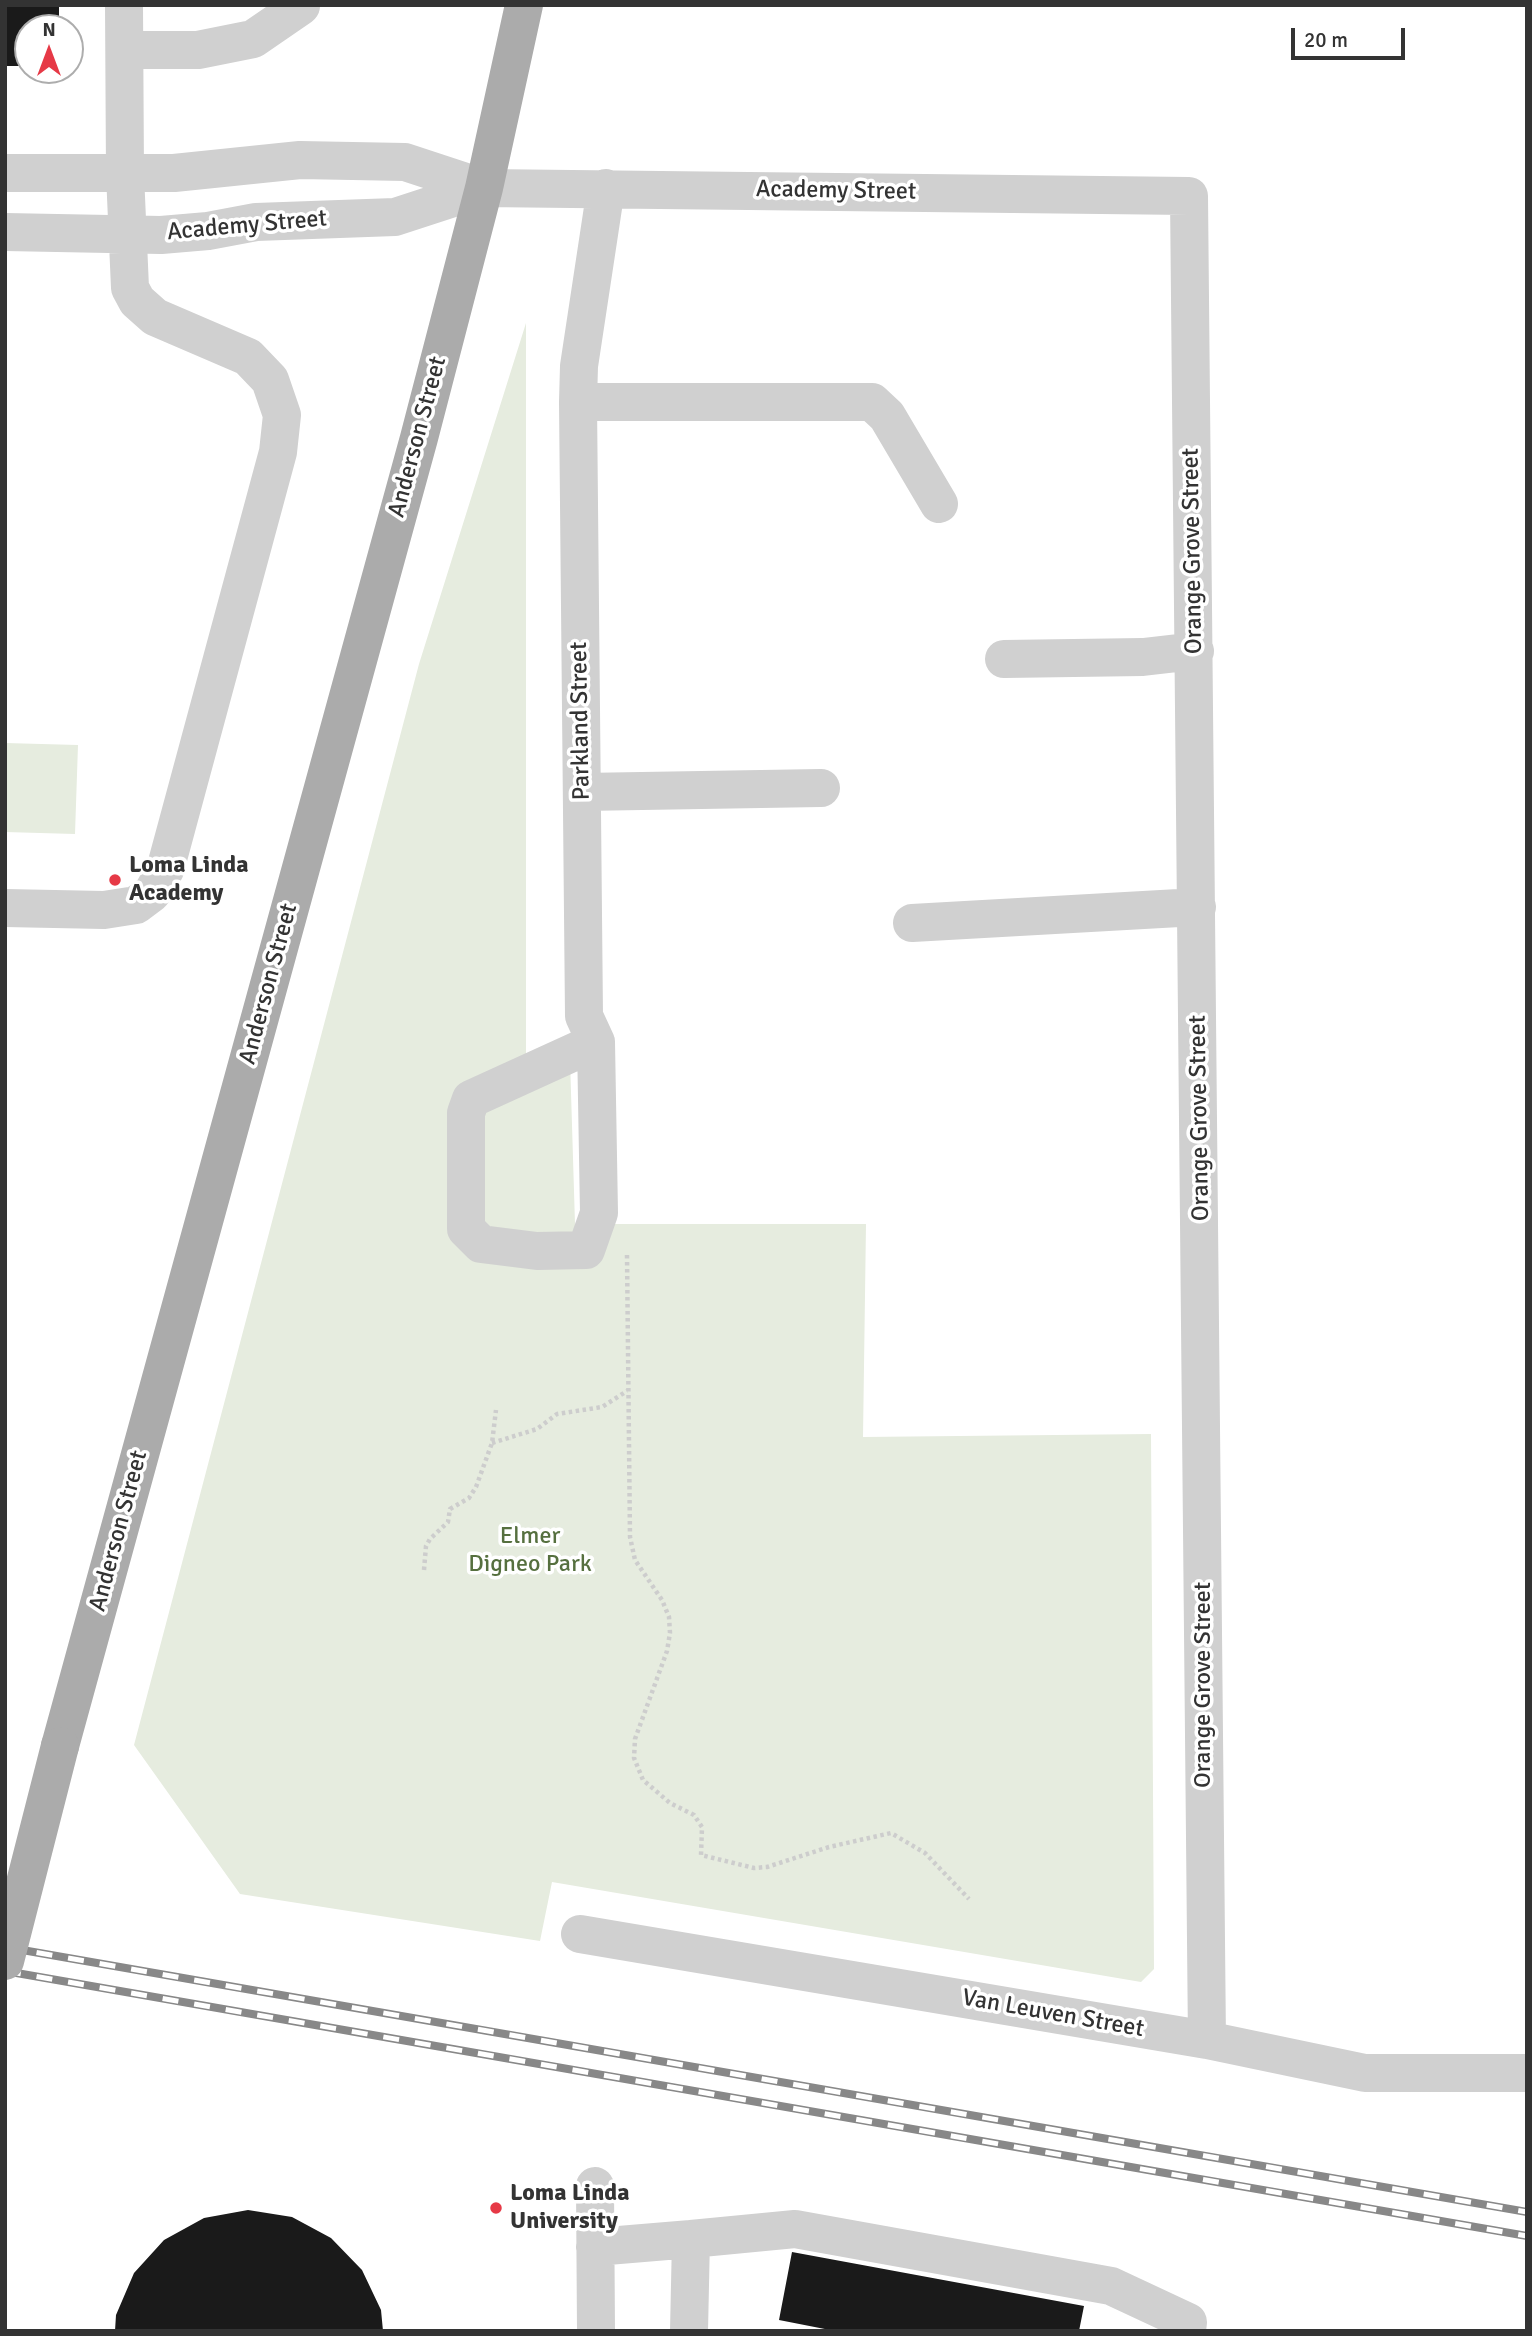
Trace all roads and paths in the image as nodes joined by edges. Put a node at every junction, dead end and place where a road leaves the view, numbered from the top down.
1 (124, 5) edge
2 (524, 5) edge
3 (301, 6) edge
4 (125, 50) junction
5 (5, 173) edge
6 (125, 174) junction
7 (484, 188) junction
8 (606, 188) junction
9 (1189, 196) joint
10 (5, 232) edge
11 (126, 232) junction
12 (578, 402) junction
13 (939, 504) dead end
14 (1195, 651) junction
15 (1004, 659) dead end
16 (821, 788) dead end
17 (582, 792) junction
18 (1197, 907) junction
19 (5, 908) edge
20 (912, 923) dead end
21 (596, 1042) junction
22 (627, 1248) dead end
23 (627, 1391) junction
24 (496, 1410) dead end
25 (492, 1443) junction
26 (424, 1570) dead end
27 (969, 1899) dead end
28 (580, 1934) dead end
29 (5, 1961) edge
30 (1207, 2040) junction
31 (1527, 2073) edge
32 (595, 2186) dead end
33 (691, 2239) junction
34 (595, 2247) junction
35 (596, 2331) edge
36 (689, 2331) edge
37 (1187, 2331) edge

1 - 4 street
2 - 7 main road, Anderson Street
3 - 4 street
4 - 6 street
5 - 6 street, Academy Street
6 - 7 street, Academy Street
6 - 11 street
7 - 8 street, Academy Street
7 - 11 street, Academy Street
7 - 29 main road, Anderson Street, bridge
8 - 9 street, Academy Street
8 - 12 street, Parkland Street
9 - 14 street, Orange Grove Street
10 - 11 street, Academy Street
11 - 19 street
12 - 13 street
12 - 17 street, Parkland Street
14 - 15 street
14 - 18 street, Orange Grove Street
16 - 17 street
17 - 21 street, Parkland Street
18 - 20 street
18 - 30 street, Orange Grove Street
21 - 21 street, Parkland Street
22 - 23 path
23 - 25 path
23 - 27 path
24 - 25 path
25 - 26 path
28 - 30 street, Van Leuven Street
30 - 31 street, Van Leuven Street
32 - 34 street
33 - 34 street
33 - 36 street
33 - 37 street
34 - 35 street

